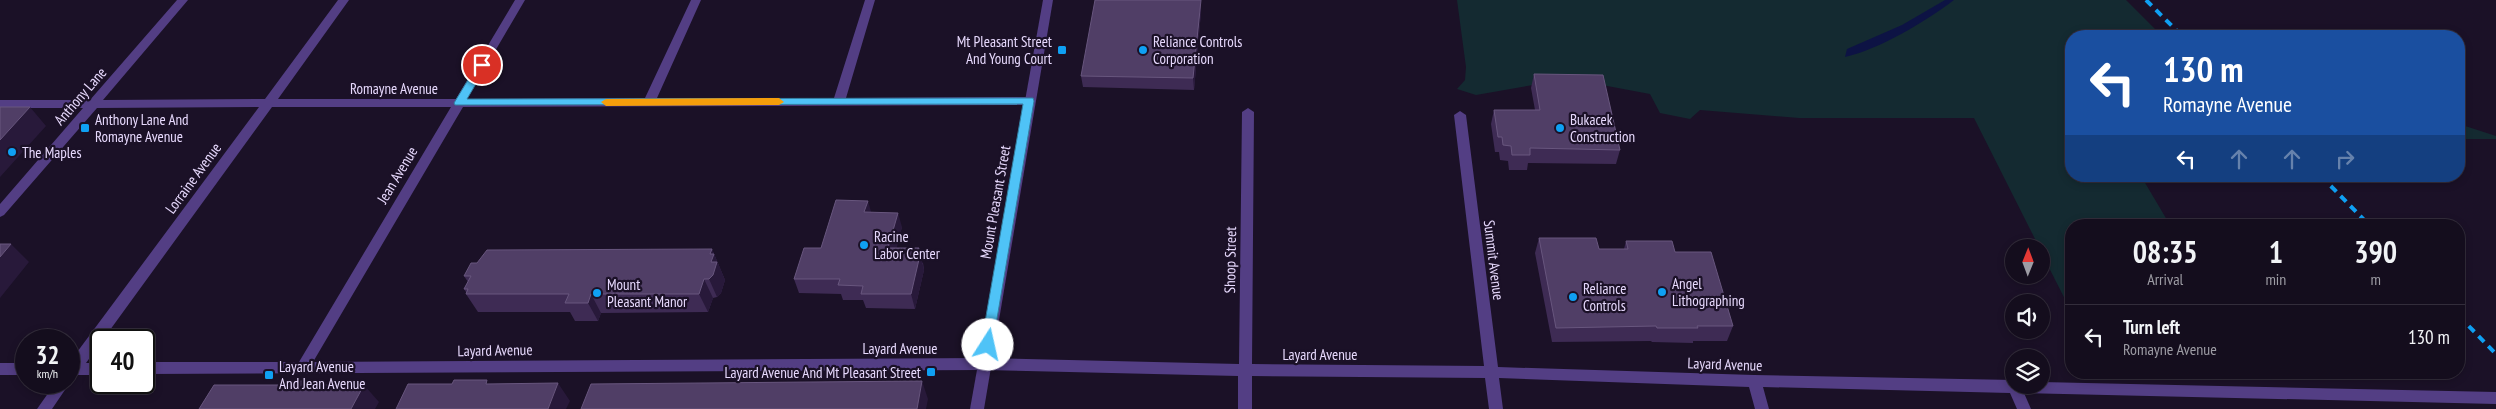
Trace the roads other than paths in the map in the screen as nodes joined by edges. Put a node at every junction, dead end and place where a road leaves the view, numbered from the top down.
1 (183, 0) edge
2 (344, 0) edge
3 (520, 0) edge
4 (696, 0) edge
5 (870, 0) edge
6 (1048, 0) edge
7 (839, 101) junction
8 (1029, 101) junction
9 (649, 102) junction
10 (268, 103) junction
11 (459, 103) junction
12 (0, 104) edge
13 (93, 104) junction
14 (1248, 112) dead end
15 (1460, 115) dead end
16 (0, 212) edge
17 (80, 359) edge
18 (984, 364) junction
19 (155, 368) edge
20 (302, 368) junction
21 (0, 369) edge
22 (15, 369) edge
23 (1245, 370) junction
24 (1490, 372) junction
25 (1754, 381) junction
26 (2005, 386) edge
27 (2050, 387) edge
28 (55, 394) edge
29 (2017, 394) edge
30 (2496, 398) edge
31 (44, 409) edge
32 (977, 409) edge
33 (1245, 409) edge
34 (1496, 409) edge
35 (1762, 409) edge
36 (2024, 409) edge

1 - 13 street, Anthony Lane
2 - 10 street, Lorraine Avenue
3 - 11 street, Jean Avenue
4 - 9 street
5 - 7 street
6 - 8 street, Mount Pleasant Street
7 - 8 street, Romayne Avenue
7 - 9 street, Romayne Avenue
8 - 18 street, Mount Pleasant Street
9 - 11 street, Romayne Avenue
10 - 11 street, Romayne Avenue
10 - 13 street, Romayne Avenue
10 - 17 street, Lorraine Avenue
11 - 20 street, Jean Avenue
12 - 13 street, Romayne Avenue
13 - 16 street, Anthony Lane
14 - 23 street, Shoop Street
15 - 24 street, Summit Avenue
18 - 20 street, Layard Avenue
18 - 23 street, Layard Avenue
18 - 32 street, Mount Pleasant Street
19 - 20 street, Layard Avenue
21 - 22 street
23 - 24 street, Layard Avenue
23 - 33 street, Shoop Street
24 - 25 street, Layard Avenue
24 - 34 street, Summit Avenue
25 - 26 street, Layard Avenue
25 - 35 street
27 - 30 street, Layard Avenue
28 - 31 street
29 - 36 street

